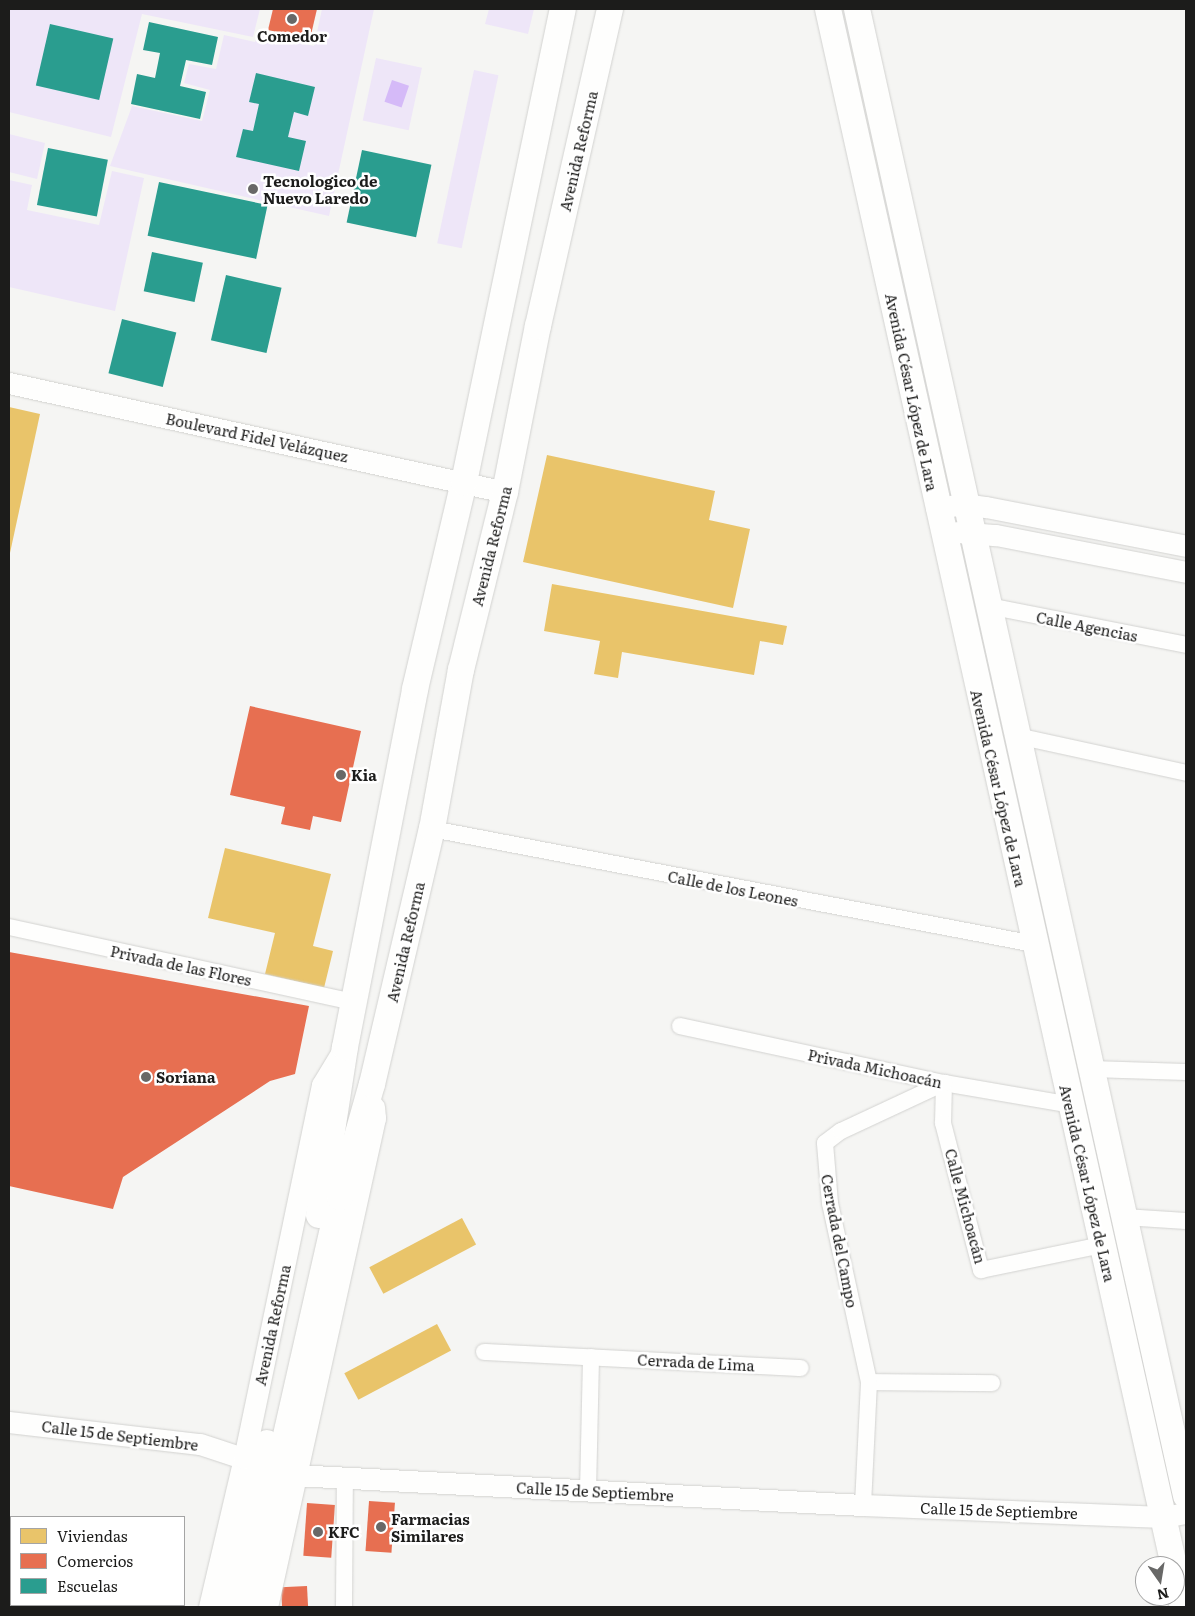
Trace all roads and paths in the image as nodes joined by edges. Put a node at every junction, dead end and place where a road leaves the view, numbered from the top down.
1 (563, 9) edge
2 (610, 9) edge
3 (828, 9) edge
4 (857, 9) edge
5 (9, 383) edge
6 (464, 482) junction
7 (505, 492) junction
8 (966, 504) junction
9 (939, 520) junction
10 (971, 532) junction
11 (1120, 533) junction
12 (1186, 546) edge
13 (1113, 556) junction
14 (1186, 572) edge
15 (988, 606) junction
16 (1186, 645) edge
17 (1017, 736) junction
18 (1186, 774) edge
19 (432, 829) junction
20 (9, 927) edge
21 (1034, 944) junction
22 (354, 1002) junction
23 (680, 1026) dead end
24 (1091, 1069) junction
25 (1186, 1072) edge
26 (944, 1083) junction
27 (1071, 1105) junction
28 (1124, 1217) junction
29 (1186, 1221) edge
30 (1102, 1245) junction
31 (484, 1352) dead end
32 (591, 1357) junction
33 (801, 1368) dead end
34 (869, 1382) junction
35 (992, 1384) dead end
36 (9, 1422) edge
37 (270, 1466) junction
38 (345, 1478) junction
39 (588, 1491) junction
40 (1186, 1496) edge
41 (863, 1505) junction
42 (1175, 1515) edge
43 (1174, 1556) edge
44 (209, 1607) edge
45 (226, 1607) edge
46 (247, 1607) edge
47 (267, 1607) edge
48 (344, 1607) edge

1 - 6 main road, Avenida Reforma
2 - 7 main road, Avenida Reforma
3 - 9 main road, Avenida César López de Lara
4 - 8 main road, Avenida César López de Lara
5 - 6 street, Boulevard Fidel Velázquez
6 - 7 street, Boulevard Fidel Velázquez
6 - 22 main road, Avenida Reforma
7 - 19 main road, Avenida Reforma
8 - 9 street
8 - 10 main road, Avenida César López de Lara
8 - 11 street
9 - 10 street
9 - 21 main road, Avenida César López de Lara
10 - 13 street
10 - 15 main road, Avenida César López de Lara
11 - 12 street
11 - 13 street
13 - 14 street
15 - 16 street, Calle Agencias
15 - 17 main road, Avenida César López de Lara
17 - 18 street
17 - 24 main road, Avenida César López de Lara
19 - 21 street, Calle de los Leones
19 - 37 main road, Avenida Reforma
20 - 22 street, Privada de las Flores
21 - 27 main road, Avenida César López de Lara
22 - 37 main road, Avenida Reforma
23 - 26 street, Privada Michoacán
24 - 25 street
24 - 28 main road, Avenida César López de Lara
26 - 27 street, Privada Michoacán
26 - 30 street, Calle Michoacán
26 - 34 street, Cerrada del Campo
27 - 30 main road, Avenida César López de Lara
28 - 29 street
28 - 40 main road, Avenida César López de Lara
30 - 42 main road, Avenida César López de Lara
31 - 32 street, Cerrada de Lima
32 - 33 street, Cerrada de Lima
32 - 39 street
34 - 35 street
34 - 41 street, Cerrada del Campo
36 - 37 street, Calle 15 de Septiembre
37 - 38 street, Calle 15 de Septiembre
37 - 44 street, Avenida Reforma
37 - 45 main road, Avenida Reforma
37 - 46 main road, Avenida Reforma
37 - 47 street, Avenida Reforma
38 - 39 street, Calle 15 de Septiembre
38 - 48 street
39 - 41 street, Calle 15 de Septiembre
41 - 42 street, Calle 15 de Septiembre
42 - 43 main road, Avenida César López de Lara

